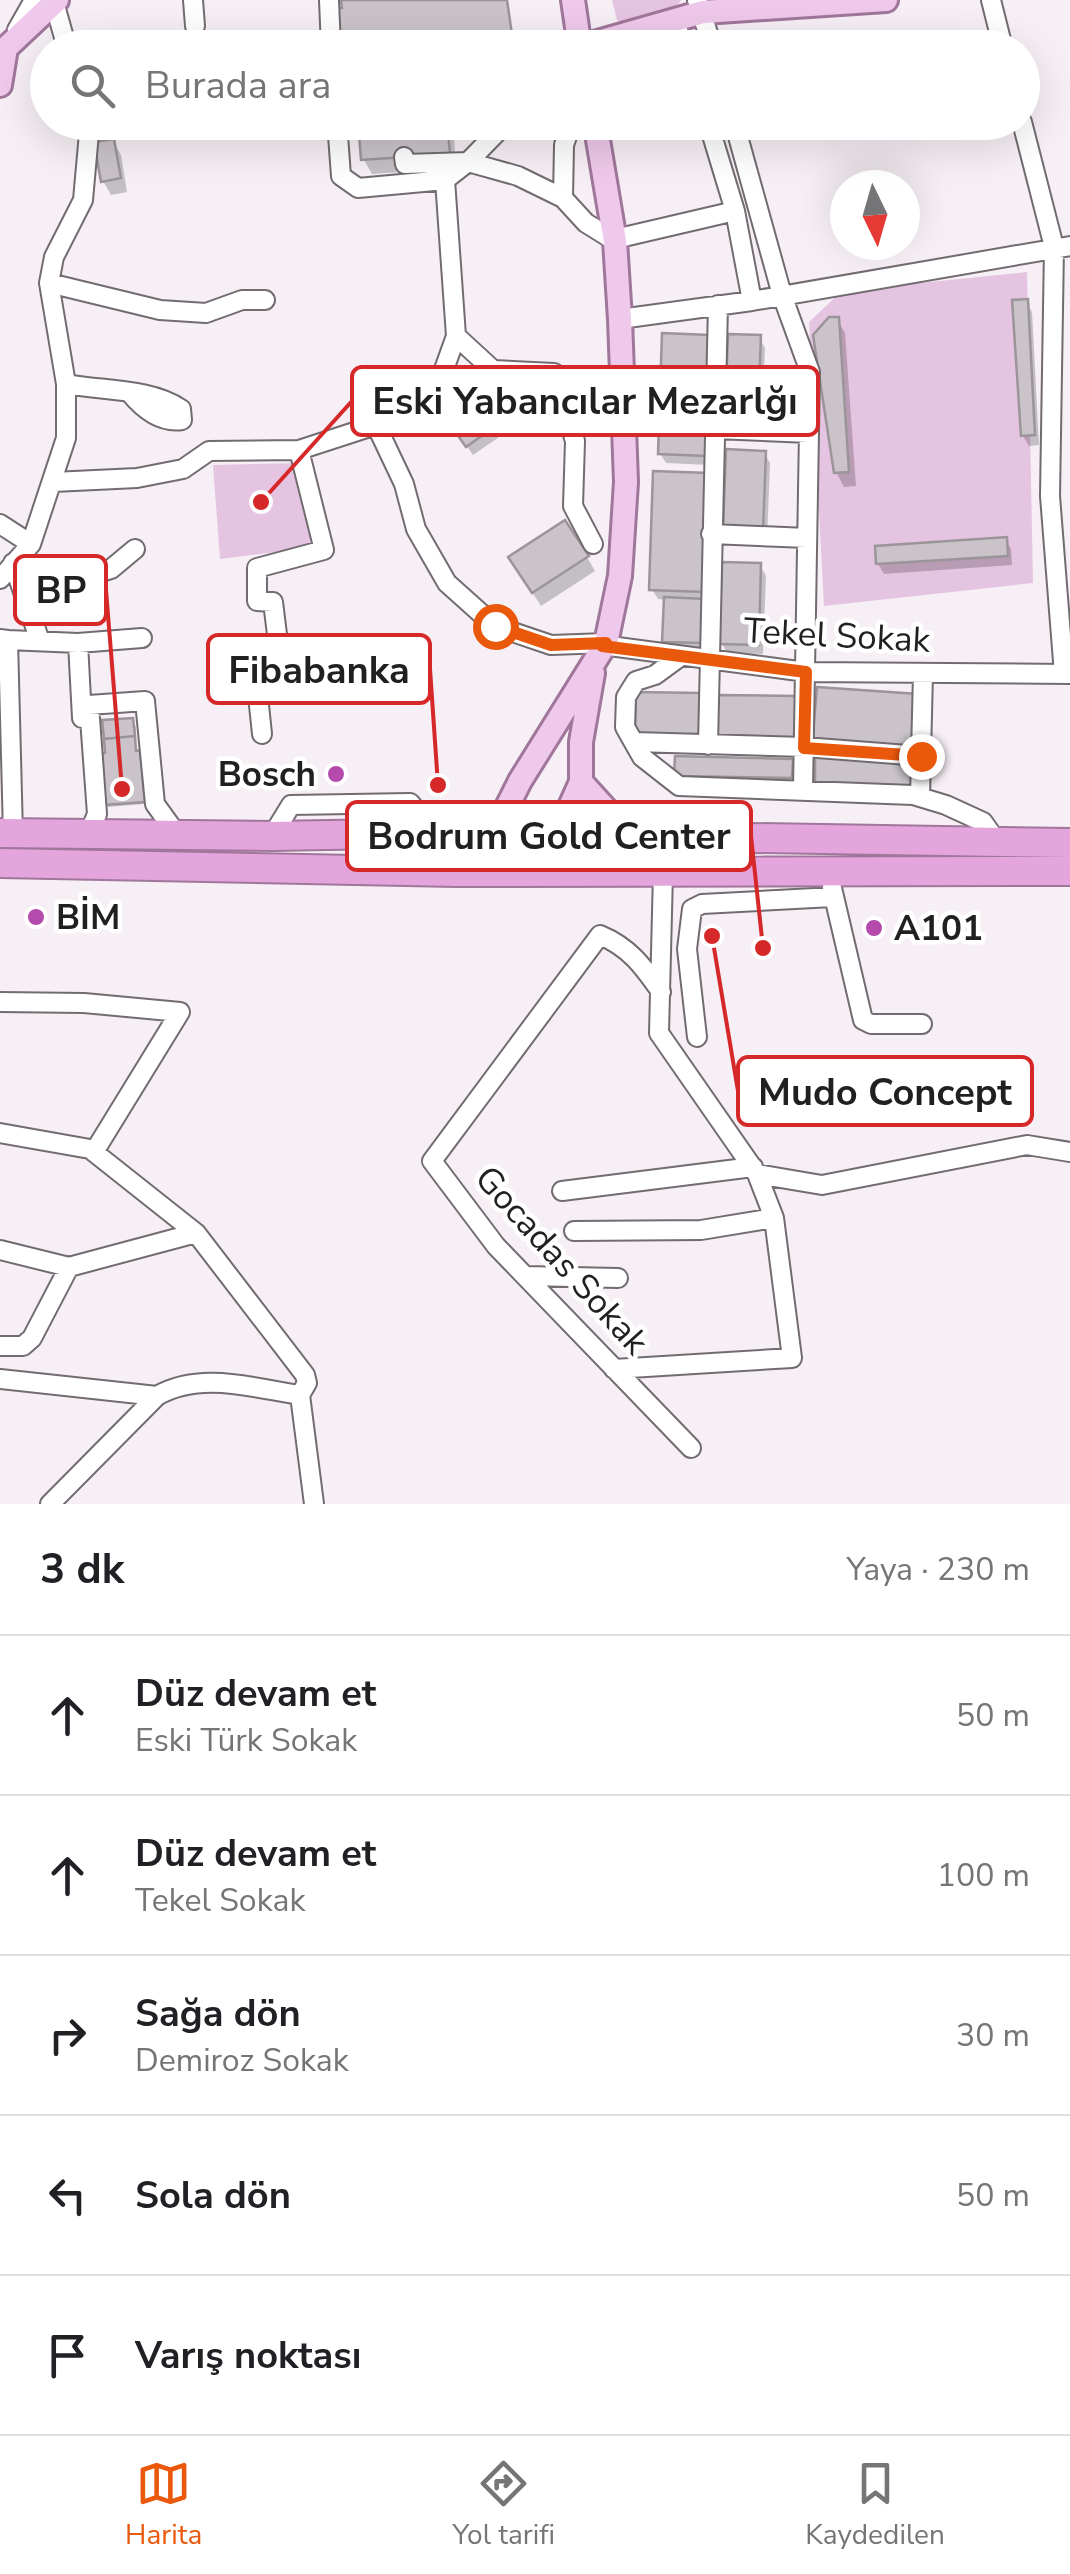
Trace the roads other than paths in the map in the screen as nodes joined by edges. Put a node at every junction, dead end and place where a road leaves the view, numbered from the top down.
1 (193, 0) edge
2 (329, 0) edge
3 (573, 0) edge
4 (886, 0) edge
5 (991, 0) edge
6 (48, 1) edge
7 (700, 6) edge
8 (674, 19) junction
9 (195, 26) dead end
10 (60, 30) edge
11 (330, 30) edge
12 (577, 30) edge
13 (637, 30) edge
14 (678, 30) edge
15 (707, 30) edge
16 (998, 30) edge
17 (0, 85) edge
18 (89, 140) edge
19 (338, 140) edge
20 (489, 140) edge
21 (566, 140) edge
22 (598, 140) edge
23 (713, 140) edge
24 (739, 140) edge
25 (1028, 140) edge
26 (404, 157) dead end
27 (473, 157) junction
28 (445, 180) junction
29 (563, 198) junction
30 (734, 212) junction
31 (615, 240) junction
32 (1062, 246) edge
33 (49, 282) junction
34 (782, 295) junction
35 (265, 300) dead end
36 (752, 301) junction
37 (718, 306) junction
38 (620, 318) junction
39 (456, 336) junction
40 (493, 370) junction
41 (66, 384) junction
42 (437, 389) junction
43 (130, 393) dead end
44 (376, 425) junction
45 (715, 429) junction
46 (809, 433) junction
47 (298, 450) junction
48 (53, 482) junction
49 (0, 524) edge
50 (711, 534) junction
51 (808, 538) junction
52 (31, 544) junction
53 (593, 544) dead end
54 (136, 549) dead end
55 (1063, 562) edge
56 (13, 564) junction
57 (0, 580) edge
58 (25, 591) junction
59 (142, 638) dead end
60 (4, 640) edge
61 (40, 642) junction
62 (78, 643) junction
63 (601, 649) junction
64 (681, 656) junction
65 (709, 659) junction
66 (806, 672) junction
67 (922, 673) junction
68 (1067, 674) edge
69 (262, 734) dead end
70 (634, 742) junction
71 (708, 745) junction
72 (804, 748) junction
73 (921, 756) junction
74 (6, 764) edge
75 (582, 782) junction
76 (803, 788) junction
77 (920, 797) junction
78 (6, 826) edge
79 (559, 830) junction
80 (495, 832) junction
81 (89, 833) junction
82 (178, 836) junction
83 (630, 836) junction
84 (997, 842) junction
85 (1070, 843) edge
86 (0, 863) edge
87 (1070, 871) edge
88 (494, 872) junction
89 (556, 872) junction
90 (663, 873) junction
91 (831, 885) junction
92 (661, 992) junction
93 (0, 1002) edge
94 (922, 1024) dead end
95 (696, 1037) dead end
96 (0, 1133) edge
97 (94, 1152) junction
98 (1070, 1152) edge
99 (755, 1170) junction
100 (562, 1190) dead end
101 (774, 1218) junction
102 (574, 1231) dead end
103 (196, 1232) junction
104 (0, 1250) edge
105 (70, 1267) junction
106 (525, 1276) junction
107 (618, 1278) dead end
108 (0, 1346) edge
109 (614, 1369) junction
110 (0, 1379) edge
111 (300, 1394) junction
112 (157, 1396) junction
113 (691, 1448) dead end
114 (50, 1504) edge
115 (314, 1504) edge

1 - 9 street
2 - 11 street
3 - 12 main road
4 - 7 main road
5 - 16 street
6 - 10 street
6 - 17 main road
7 - 8 main road
7 - 15 street
8 - 13 main road
8 - 14 street
18 - 33 street
19 - 28 street
20 - 27 street
21 - 29 street
22 - 31 main road
23 - 30 street
24 - 34 street
25 - 32 street
26 - 27 street
27 - 28 street
27 - 29 street
28 - 39 street
29 - 31 street
30 - 31 street
30 - 36 street
31 - 38 main road
32 - 34 street
32 - 55 street
33 - 35 street
33 - 41 street
34 - 36 street
34 - 46 street
36 - 37 street
37 - 38 street
37 - 45 street
38 - 63 main road
39 - 40 street
39 - 42 street
40 - 42 street
40 - 53 street
41 - 43 street
41 - 48 street
42 - 44 street
44 - 47 street
44 - 63 street, Tekel Sokak
45 - 46 street
45 - 50 street
46 - 51 street
47 - 48 street
47 - 69 street
48 - 52 street
49 - 52 street
50 - 51 street
50 - 65 street
51 - 66 street
52 - 56 street
54 - 58 street
55 - 68 street
56 - 57 street
56 - 58 street
58 - 61 street
59 - 62 street
60 - 61 street
60 - 74 street
61 - 62 street
62 - 81 street
63 - 64 street, Tekel Sokak
63 - 75 main road
63 - 80 main road
64 - 65 street, Tekel Sokak
64 - 70 street
65 - 66 street, Tekel Sokak
65 - 71 street
66 - 67 street, Tekel Sokak
66 - 72 street
67 - 68 street, Tekel Sokak
67 - 73 street
70 - 71 street
70 - 76 street
71 - 72 street
72 - 73 street
72 - 76 street
73 - 77 street
74 - 78 street
75 - 79 main road
75 - 83 main road
76 - 77 street
77 - 84 street
78 - 81 highway
79 - 80 highway
79 - 83 highway
79 - 89 highway
80 - 82 highway
80 - 88 highway
81 - 82 highway
81 - 82 street
83 - 84 highway
84 - 85 highway
86 - 88 highway
87 - 91 highway
88 - 89 highway
89 - 90 highway
90 - 91 highway
90 - 92 street
91 - 94 street
91 - 95 street
92 - 99 street
92 - 106 street, Gocadas Sokak
93 - 97 street
96 - 97 street
97 - 103 street
98 - 99 street
99 - 100 street
99 - 101 street
101 - 102 street
101 - 109 street
103 - 105 street
103 - 111 street
104 - 105 street
105 - 108 street
106 - 107 street
106 - 109 street, Gocadas Sokak
109 - 113 street, Gocadas Sokak
110 - 112 street
111 - 112 street
111 - 115 street
112 - 114 street

